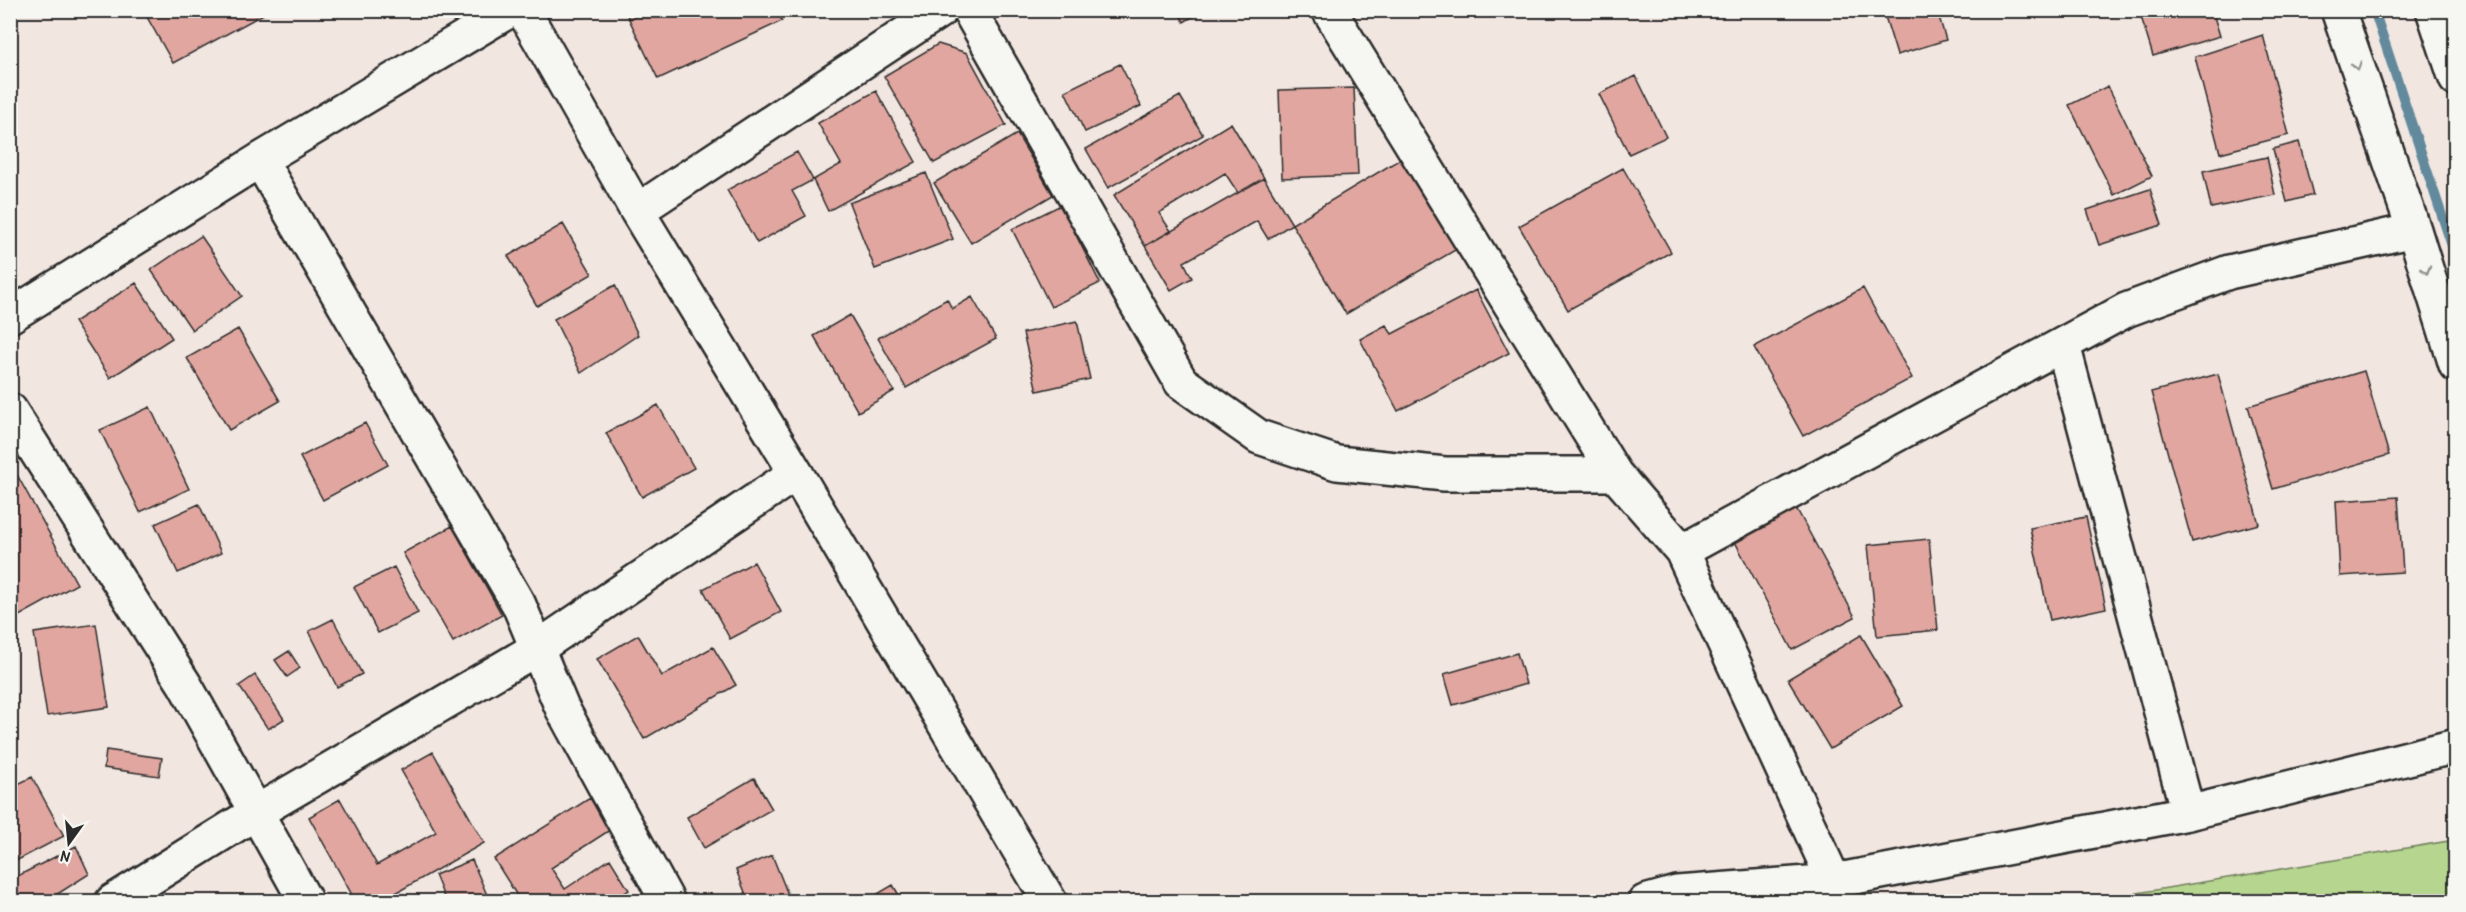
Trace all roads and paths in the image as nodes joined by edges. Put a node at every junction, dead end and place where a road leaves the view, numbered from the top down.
1 (510, 10) edge
2 (523, 10) edge
3 (940, 10) edge
4 (969, 10) edge
5 (1329, 10) edge
6 (2337, 10) edge
7 (2433, 10) edge
8 (2456, 79) edge
9 (260, 160) junction
10 (637, 211) junction
11 (2414, 230) junction
12 (10, 316) edge
13 (2063, 345) junction
14 (2456, 366) edge
15 (10, 411) edge
16 (796, 473) junction
17 (1615, 474) junction
18 (1682, 551) junction
19 (536, 649) junction
20 (2456, 746) edge
21 (255, 813) junction
22 (2188, 813) junction
23 (1834, 881) junction
24 (1678, 897) edge
25 (112, 902) edge
26 (306, 902) edge
27 (668, 902) edge
28 (1050, 902) edge
29 (1645, 902) edge

1 - 9 main road
2 - 10 main road
3 - 10 main road
4 - 17 main road
5 - 17 main road
6 -> 11 main road
7 - 8 main road
9 - 12 main road
9 - 19 main road
10 - 16 main road
11 - 13 main road
11 -> 14 main road
13 - 18 main road
13 - 22 main road
15 - 21 main road
16 - 19 main road
16 - 28 main road
17 - 18 main road
18 - 23 main road
19 - 21 main road
19 - 27 main road
20 - 22 main road
21 - 25 main road
21 - 26 main road
22 - 23 main road
23 - 24 main road
24 - 29 main road

